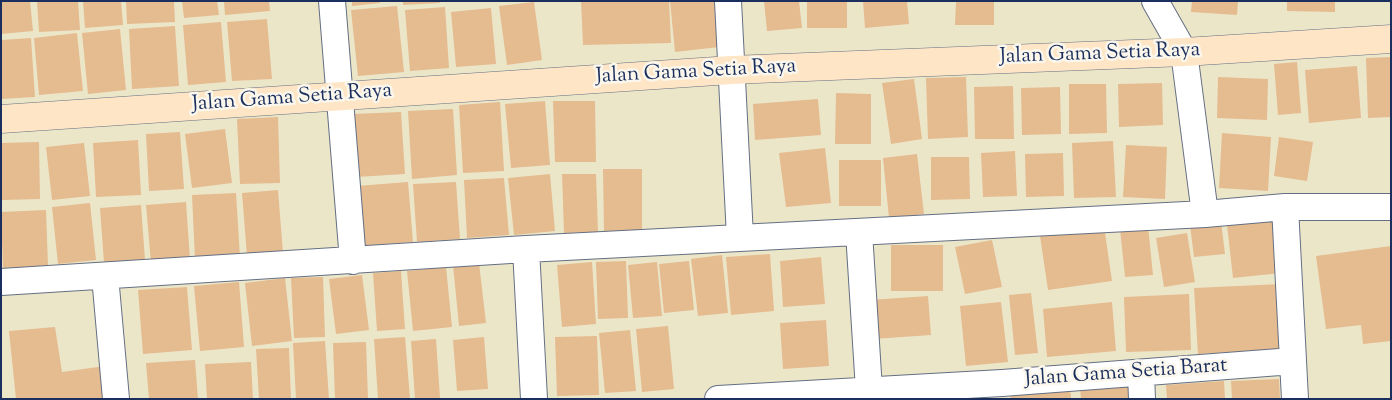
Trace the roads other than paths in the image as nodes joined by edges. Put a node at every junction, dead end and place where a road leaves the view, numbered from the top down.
1 (332, 1) edge
2 (728, 1) edge
3 (1155, 1) edge
4 (1391, 39) edge
5 (1184, 52) junction
6 (731, 70) junction
7 (340, 96) junction
8 (1, 119) edge
9 (1286, 207) junction
10 (1391, 207) edge
11 (1205, 214) junction
12 (859, 232) junction
13 (740, 237) junction
14 (526, 249) junction
15 (353, 261) junction
16 (105, 276) junction
17 (1, 282) edge
18 (1293, 361) junction
19 (1141, 373) junction
20 (869, 390) junction
21 (1002, 391) edge
22 (116, 399) edge
23 (534, 399) edge
24 (718, 399) edge
25 (1142, 399) edge
26 (1295, 399) edge

1 - 7 street
2 - 6 street
3 - 5 street
4 - 5 street, Jalan Gama Setia Raya
5 - 6 street, Jalan Gama Setia Raya
5 - 11 street
6 - 7 street, Jalan Gama Setia Raya
6 - 13 street
7 - 8 street, Jalan Gama Setia Raya
7 - 15 street
9 - 10 street
9 - 11 street
9 - 18 street
11 - 12 street
12 - 13 street
12 - 20 street
13 - 14 street
14 - 15 street
14 - 23 street
15 - 16 street
16 - 17 street
16 - 22 street
18 - 19 street, Jalan Gama Setia Barat
18 - 26 street
19 - 21 street, Jalan Gama Setia Barat
19 - 25 street
20 - 21 street, Jalan Gama Setia Barat
20 - 24 street, Jalan Gama Setia Barat

